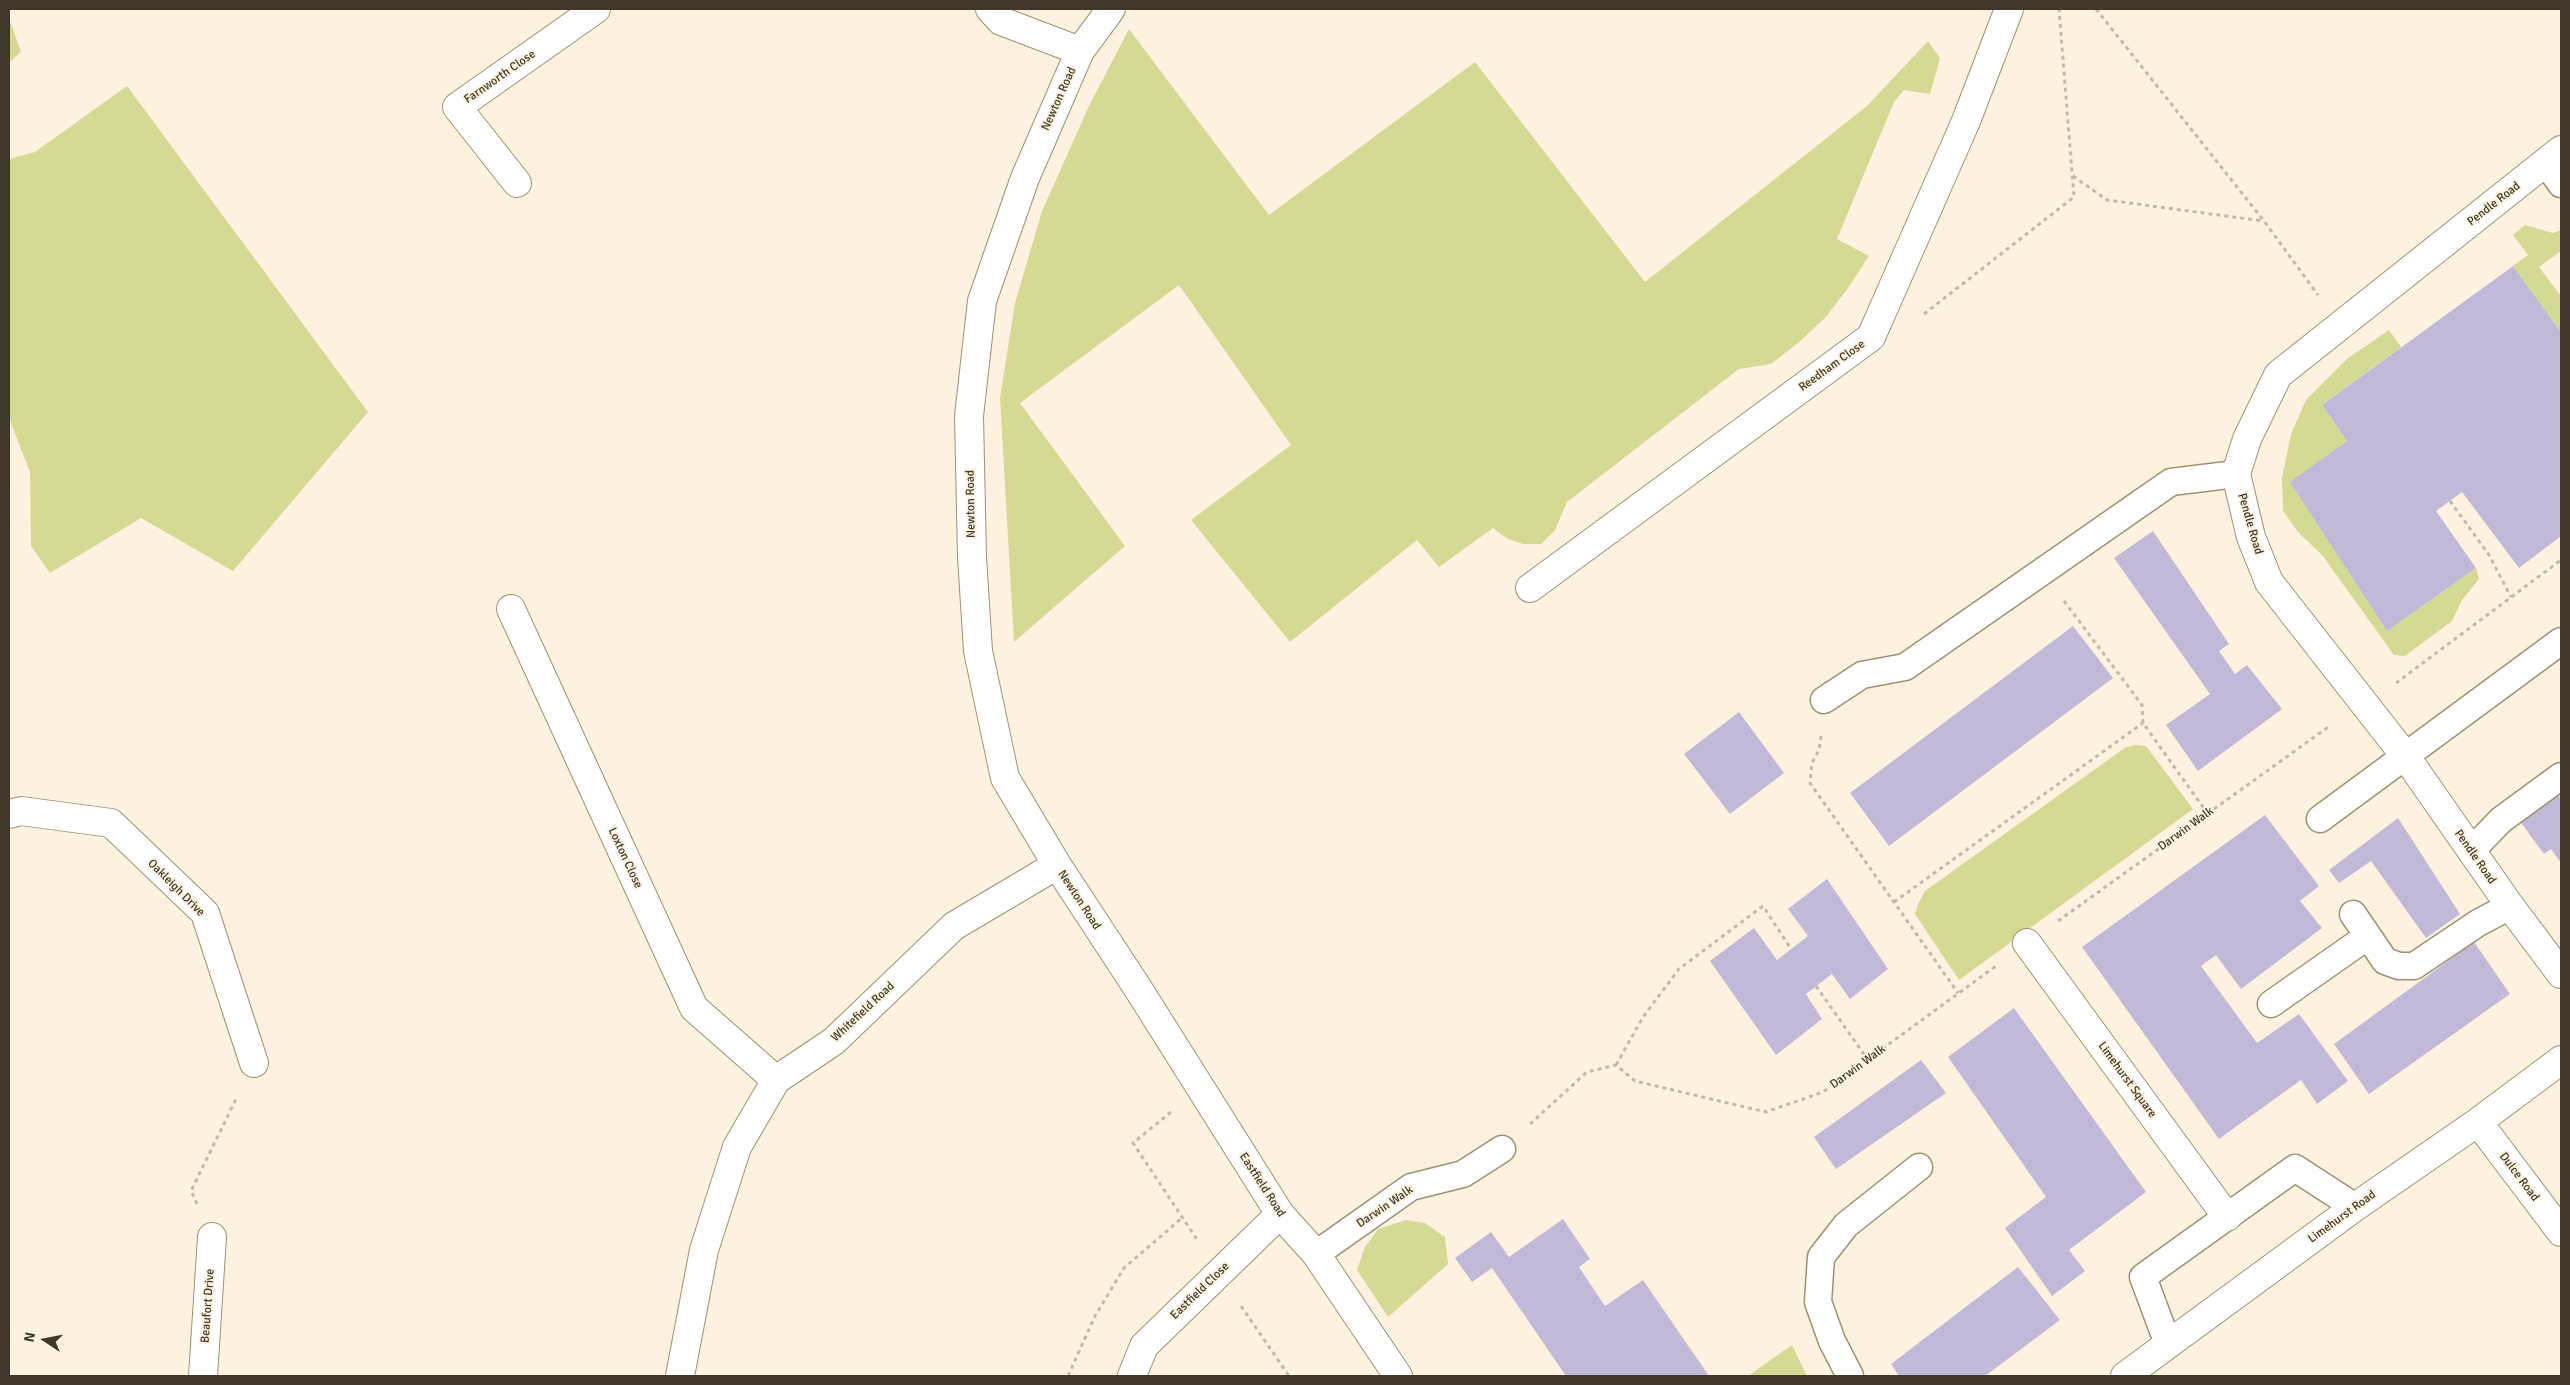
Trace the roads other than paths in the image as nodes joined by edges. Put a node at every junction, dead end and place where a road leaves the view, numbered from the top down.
1 (596, 9) edge
2 (990, 9) edge
3 (1111, 9) edge
4 (2009, 9) edge
5 (1080, 51) junction
6 (2556, 166) edge
7 (517, 183) dead end
8 (2236, 474) junction
9 (1530, 588) dead end
10 (511, 609) dead end
11 (2561, 641) edge
12 (1824, 700) road end
13 (2406, 757) junction
14 (2561, 776) edge
15 (9, 814) edge
16 (2320, 819) dead end
17 (2471, 851) junction
18 (1056, 865) junction
19 (2510, 906) junction
20 (2353, 914) dead end
21 (2368, 936) junction
22 (2027, 943) road end
23 (2561, 974) edge
24 (1137, 987) joint
25 (2271, 1004) dead end
26 (2561, 1060) edge
27 (254, 1063) road end
28 (776, 1080) junction
29 (2478, 1122) junction
30 (1502, 1149) road end
31 (1919, 1168) dead end
32 (2355, 1207) junction
33 (1280, 1214) junction
34 (2227, 1217) junction
35 (2561, 1232) edge
36 (212, 1236) road end
37 (1316, 1254) junction
38 (2168, 1344) junction
39 (203, 1376) edge
40 (680, 1376) edge
41 (1132, 1376) edge
42 (1398, 1376) edge
43 (1850, 1376) edge
44 (2126, 1376) edge

1 - 7 street, Farnworth Close
2 - 5 street
3 - 5 street, Newton Road
4 - 9 street, Reedham Close
5 - 18 street, Newton Road
6 - 8 street, Pendle Road
8 - 12 lane
8 - 13 street, Pendle Road
10 - 28 street, Loxton Close
11 - 13 lane
13 - 16 lane
13 - 17 street, Pendle Road
14 - 17 lane
15 - 27 street, Oakleigh Drive
17 - 19 street, Pendle Road
18 - 24 street, Newton Road
18 - 28 street, Whitefield Road
19 - 21 lane
19 - 23 street, Pendle Road
20 - 21 lane
21 - 25 lane
22 - 34 street, Limehurst Square
24 - 33 street, Eastfield Road
26 - 29 street, Limehurst Road
28 - 40 street, Whitefield Road
29 - 32 street, Limehurst Road
29 - 35 street, Dulce Road
30 - 37 lane, Darwin Walk
31 - 43 lane
32 - 34 lane
32 - 38 street, Limehurst Road
33 - 37 street, Eastfield Road
33 - 41 street, Eastfield Close
34 - 38 lane
36 - 39 street, Beaufort Drive
37 - 42 street, Eastfield Road
38 - 44 street, Limehurst Road

